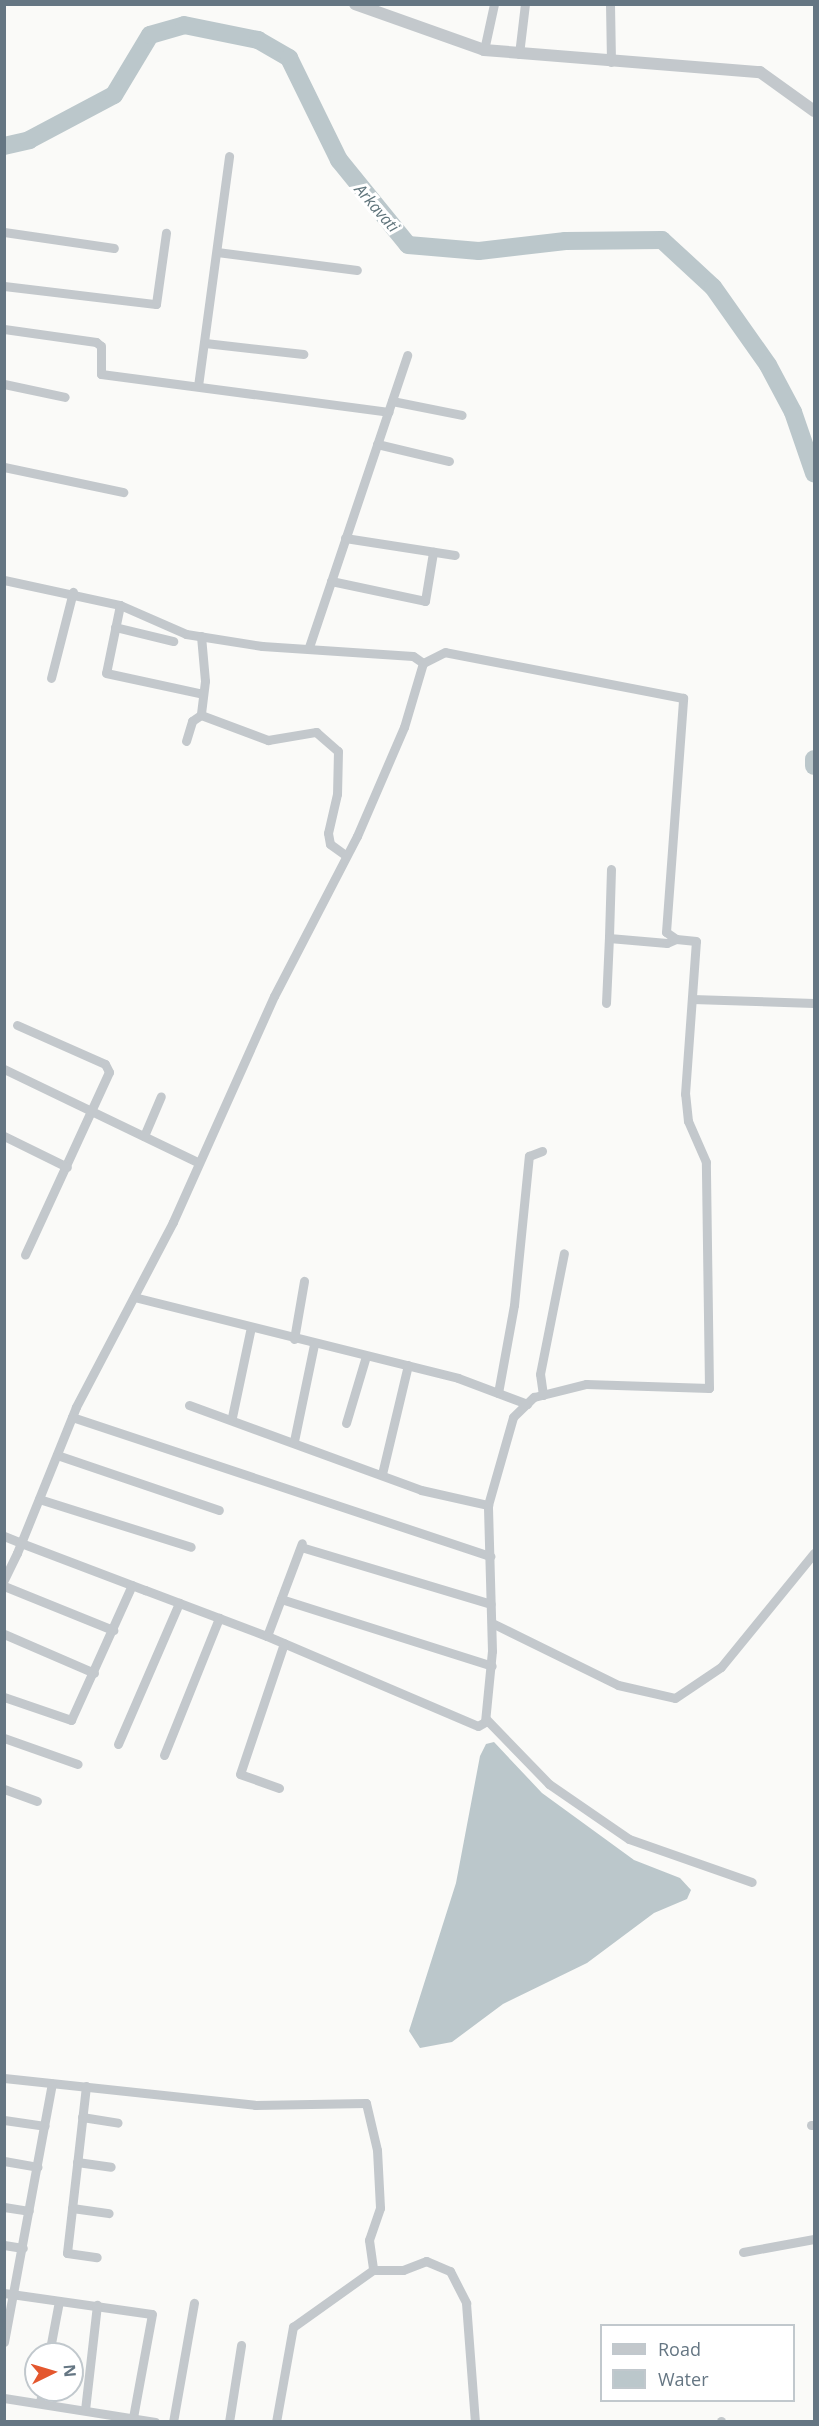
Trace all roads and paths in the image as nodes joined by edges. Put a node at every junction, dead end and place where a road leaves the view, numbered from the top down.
1 (355, 4) edge
2 (494, 4) edge
3 (525, 4) edge
4 (610, 4) edge
5 (484, 50) junction
6 (519, 54) junction
7 (611, 62) junction
8 (814, 111) edge
9 (229, 156) dead end
10 (4, 232) edge
11 (166, 233) dead end
12 (114, 248) dead end
13 (217, 252) junction
14 (357, 270) dead end
15 (4, 286) edge
16 (4, 329) edge
17 (205, 343) junction
18 (303, 354) dead end
19 (407, 355) dead end
20 (4, 384) edge
21 (198, 386) junction
22 (65, 397) dead end
23 (392, 401) junction
24 (389, 412) junction
25 (462, 415) dead end
26 (377, 444) junction
27 (449, 461) dead end
28 (4, 467) edge
29 (123, 492) dead end
30 (345, 538) junction
31 (433, 552) junction
32 (455, 555) dead end
33 (4, 580) edge
34 (331, 581) junction
35 (74, 592) junction
36 (120, 605) junction
37 (115, 627) junction
38 (201, 636) junction
39 (173, 641) dead end
40 (309, 647) junction
41 (423, 663) junction
42 (51, 678) dead end
43 (203, 694) junction
44 (201, 714) junction
45 (186, 741) dead end
46 (345, 855) junction
47 (611, 869) dead end
48 (609, 938) junction
49 (676, 939) junction
50 (692, 999) junction
51 (606, 1003) dead end
52 (814, 1003) edge
53 (17, 1025) dead end
54 (4, 1069) edge
55 (161, 1096) dead end
56 (93, 1112) junction
57 (4, 1136) edge
58 (144, 1136) junction
59 (542, 1151) dead end
60 (199, 1163) junction
61 (67, 1167) junction
62 (564, 1253) dead end
63 (25, 1255) dead end
64 (304, 1281) dead end
65 (135, 1297) junction
66 (252, 1327) junction
67 (294, 1339) junction
68 (314, 1344) junction
69 (366, 1356) junction
70 (408, 1365) junction
71 (498, 1393) junction
72 (543, 1395) junction
73 (527, 1404) junction
74 (189, 1405) dead end
75 (72, 1417) junction
76 (232, 1417) junction
77 (346, 1423) dead end
78 (294, 1441) junction
79 (57, 1455) junction
80 (382, 1474) junction
81 (39, 1498) junction
82 (488, 1505) junction
83 (219, 1510) dead end
84 (4, 1536) edge
85 (21, 1543) junction
86 (191, 1547) dead end
87 (814, 1553) edge
88 (490, 1556) junction
89 (4, 1580) edge
90 (132, 1585) junction
91 (4, 1586) edge
92 (281, 1599) junction
93 (179, 1603) junction
94 (491, 1604) junction
95 (219, 1618) junction
96 (492, 1623) junction
97 (113, 1630) junction
98 (4, 1634) edge
99 (267, 1636) junction
100 (284, 1643) junction
101 (492, 1666) junction
102 (94, 1673) junction
103 (4, 1697) edge
104 (486, 1719) junction
105 (4, 1738) edge
106 (118, 1744) dead end
107 (164, 1755) dead end
108 (78, 1764) dead end
109 (279, 1788) dead end
110 (4, 1789) edge
111 (37, 1801) dead end
112 (752, 1882) dead end
113 (4, 2078) edge
114 (52, 2083) junction
115 (86, 2086) junction
116 (82, 2116) junction
117 (4, 2120) edge
118 (118, 2123) dead end
119 (45, 2126) junction
120 (4, 2161) edge
121 (77, 2162) junction
122 (37, 2167) junction
123 (111, 2167) dead end
124 (4, 2207) edge
125 (72, 2208) junction
126 (29, 2211) junction
127 (109, 2213) dead end
128 (814, 2239) edge
129 (4, 2245) edge
130 (23, 2248) junction
131 (743, 2252) dead end
132 (97, 2257) dead end
133 (374, 2270) junction
134 (9, 2294) edge
135 (59, 2301) junction
136 (194, 2303) dead end
137 (97, 2305) junction
138 (5, 2339) edge
139 (51, 2342) edge
140 (241, 2345) dead end
141 (4, 2398) edge
142 (40, 2403) joint
143 (85, 2410) junction
144 (133, 2418) junction
145 (155, 2421) edge
146 (173, 2421) edge
147 (229, 2421) edge
148 (276, 2421) edge
149 (475, 2421) edge

1 - 5 street
2 - 5 street
3 - 6 street
4 - 7 street
5 - 6 street
6 - 7 street
7 - 8 street
9 - 13 street
10 - 12 street
11 - 15 street
13 - 14 street
13 - 17 street
16 - 21 street
17 - 18 street
17 - 21 street
19 - 23 street
20 - 22 street
21 - 24 street
23 - 24 street
23 - 25 street
24 - 26 street
26 - 27 street
26 - 30 street
28 - 29 street
30 - 31 street
30 - 34 street
31 - 32 street
31 - 34 street
33 - 35 street
34 - 40 street
35 - 36 street
35 - 42 street
36 - 37 street
36 - 38 street
37 - 39 street
37 - 43 street
38 - 40 street
38 - 43 street
40 - 41 street
41 - 46 street
41 - 49 street
43 - 44 street
44 - 45 street
44 - 46 street
46 - 60 street
47 - 48 street
48 - 49 street
48 - 51 street
49 - 50 street
50 - 52 street
50 - 72 street
53 - 56 street
54 - 56 street
55 - 58 street
56 - 58 street
56 - 61 street
57 - 61 street
58 - 60 street
59 - 71 street
60 - 65 street
61 - 63 street
62 - 72 street
64 - 67 street
65 - 66 street
65 - 75 street
66 - 67 street
66 - 76 street
67 - 68 street
68 - 69 street
68 - 78 street
69 - 70 street
69 - 77 street
70 - 71 street
70 - 80 street
71 - 73 street
72 - 73 street
73 - 82 street
74 - 76 street
75 - 79 street
75 - 88 street
76 - 78 street
78 - 80 street
79 - 81 street
79 - 83 street
80 - 82 street
81 - 85 street
81 - 86 street
82 - 88 street
84 - 85 street
85 - 89 street
85 - 90 street
87 - 96 street
88 - 94 street
90 - 93 street
90 - 97 street
91 - 97 street
92 - 94 street
92 - 99 street
92 - 101 street
93 - 95 street
93 - 106 street
94 - 96 street
95 - 99 street
95 - 107 street
96 - 101 street
97 - 102 street
98 - 102 street
99 - 100 street
100 - 104 street
100 - 109 street
101 - 104 street
102 - 103 street
104 - 112 street
105 - 108 street
110 - 111 street
113 - 114 street
114 - 115 street
114 - 119 street
115 - 116 street
115 - 133 street
116 - 118 street
116 - 121 street
117 - 119 street
119 - 122 street
120 - 122 street
121 - 123 street
121 - 125 street
122 - 126 street
124 - 126 street
125 - 127 street
125 - 132 street
126 - 130 street
128 - 131 street
129 - 130 street
130 - 134 street
133 - 148 street
133 - 149 street
134 - 135 street
134 - 138 street
135 - 137 street
135 - 139 street
136 - 146 street
137 - 143 street
137 - 144 street
140 - 147 street
141 - 142 street
142 - 143 street
143 - 144 street
144 - 145 street

